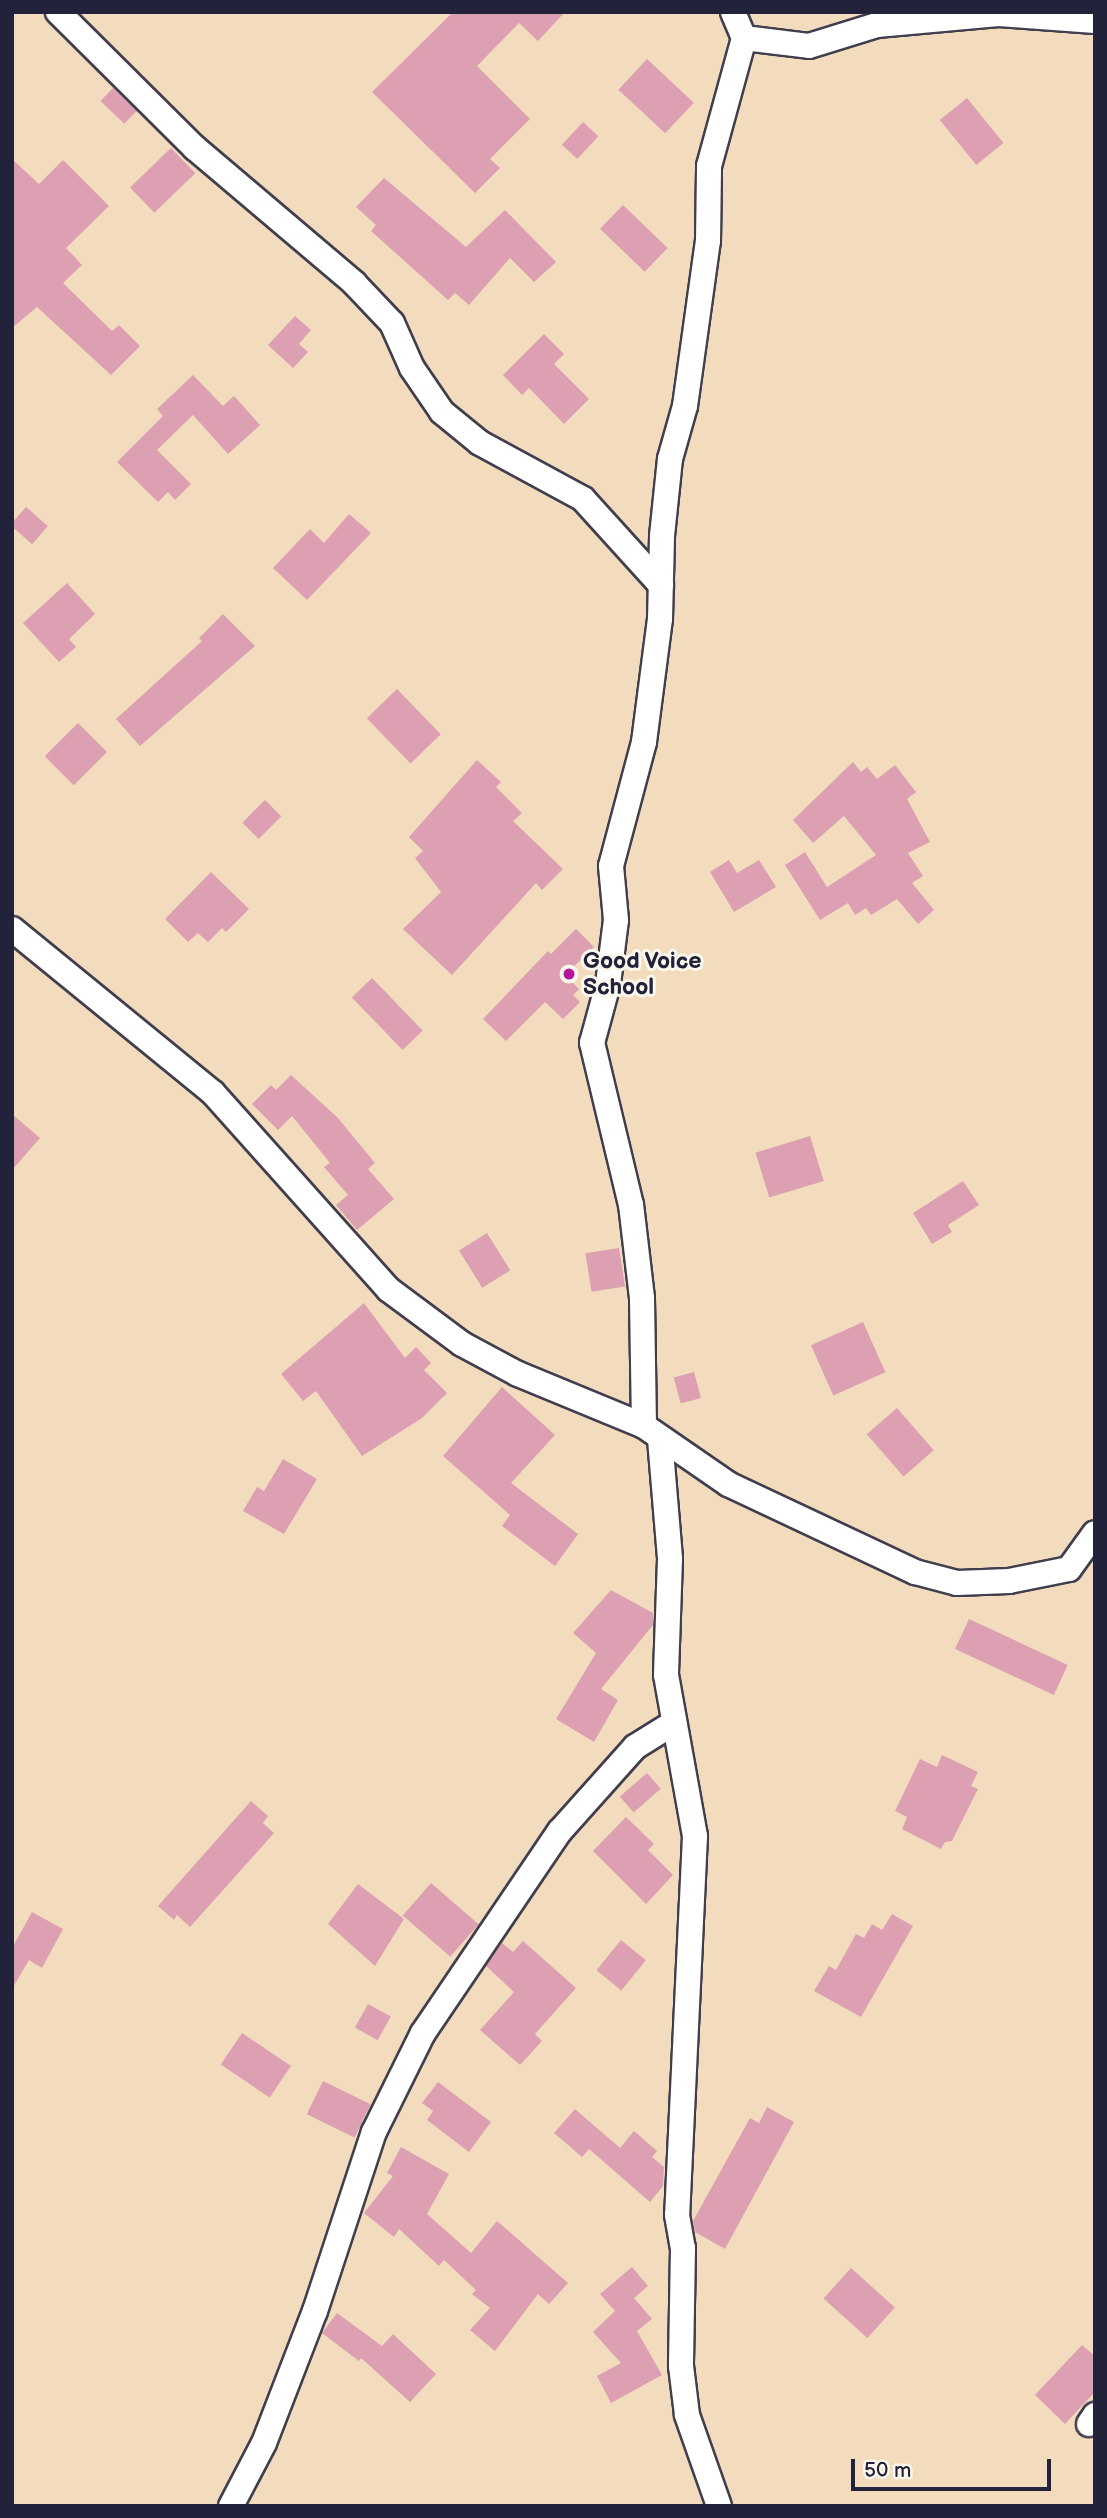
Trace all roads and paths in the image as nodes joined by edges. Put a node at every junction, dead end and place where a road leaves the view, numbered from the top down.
1 (58, 12) edge
2 (733, 12) edge
3 (1095, 21) edge
4 (744, 38) junction
5 (661, 585) junction
6 (12, 929) edge
7 (652, 1432) junction
8 (1095, 1533) edge
9 (1069, 1569) junction
10 (1095, 1569) edge
11 (672, 1724) junction
12 (232, 2506) edge
13 (719, 2506) edge

1 - 5 street
2 - 4 street
3 - 4 street
4 - 5 street
5 - 7 street
6 - 7 street
7 - 9 street
7 - 11 street
8 - 9 street
9 - 10 street
11 - 12 street
11 - 13 street

